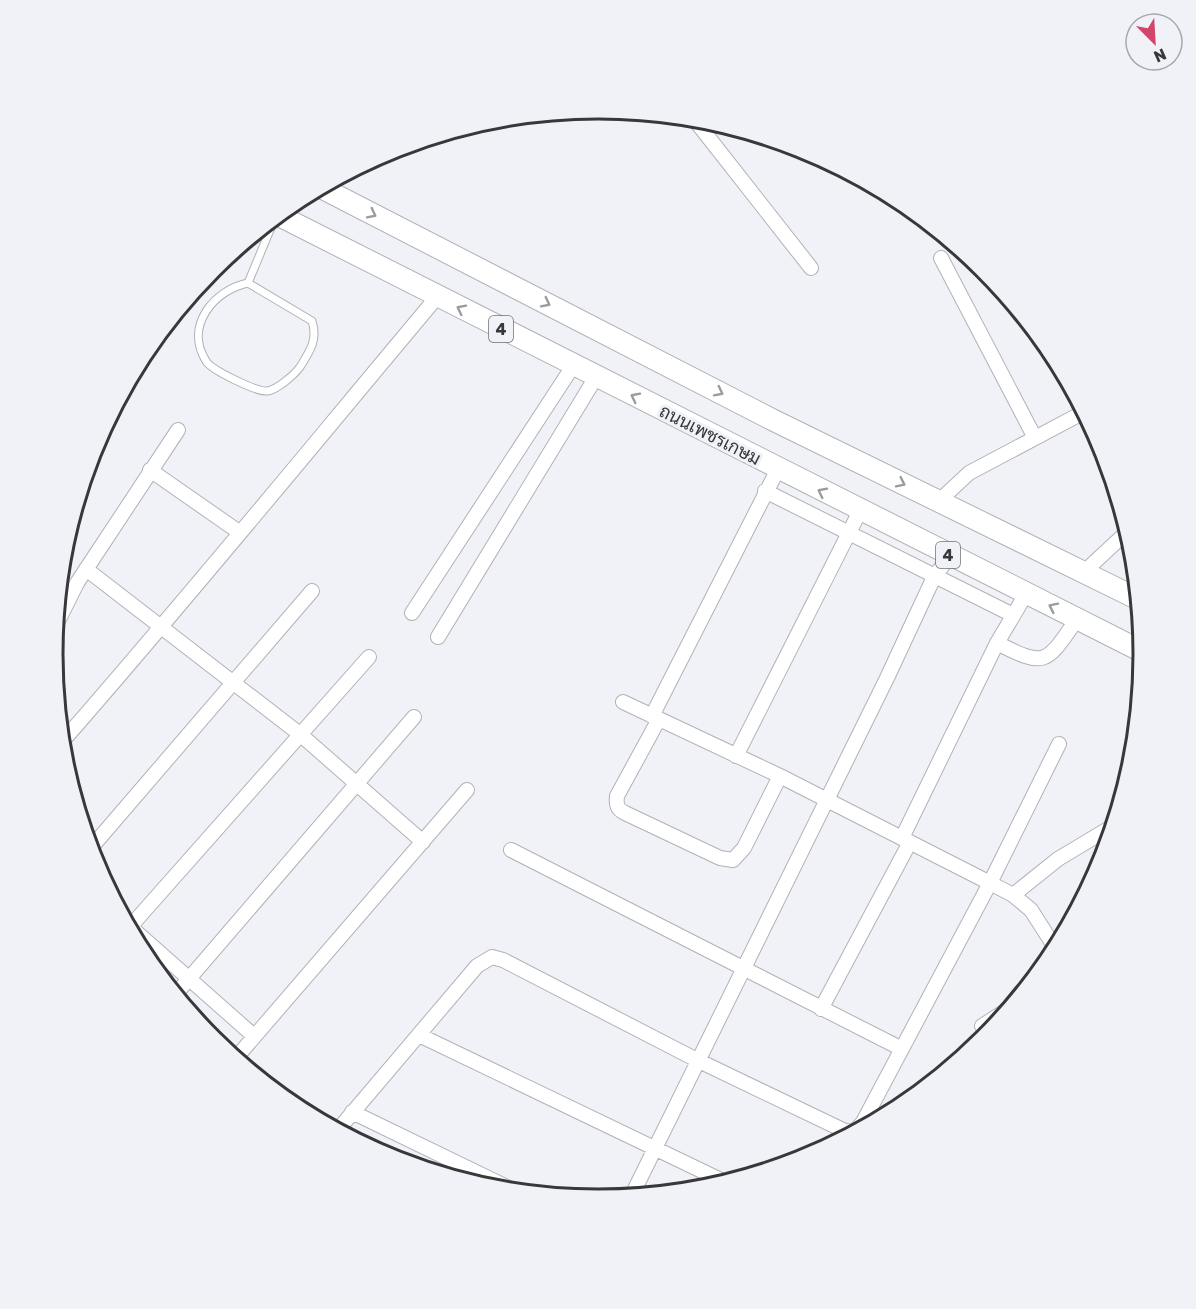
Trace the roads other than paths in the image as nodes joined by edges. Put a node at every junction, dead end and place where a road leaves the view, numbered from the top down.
1 (704, 130) edge
2 (330, 192) edge
3 (285, 221) edge
4 (269, 232) edge
5 (941, 258) dead end
6 (811, 268) dead end
7 (248, 283) junction
8 (437, 297) junction
9 (573, 366) junction
10 (596, 377) junction
11 (1077, 416) edge
12 (178, 430) dead end
13 (1035, 438) junction
14 (778, 469) junction
15 (150, 470) junction
16 (765, 491) junction
17 (939, 501) junction
18 (860, 511) junction
19 (239, 532) junction
20 (849, 533) junction
21 (1120, 538) edge
22 (950, 556) junction
23 (86, 569) junction
24 (1084, 572) junction
25 (934, 577) junction
26 (312, 591) dead end
27 (1026, 594) junction
28 (1129, 595) edge
29 (65, 607) edge
30 (412, 613) dead end
31 (1011, 614) junction
32 (1077, 619) junction
33 (163, 627) junction
34 (438, 637) dead end
35 (997, 643) junction
36 (1133, 647) edge
37 (369, 657) dead end
38 (234, 681) junction
39 (623, 702) dead end
40 (414, 717) dead end
41 (656, 718) junction
42 (69, 733) edge
43 (301, 735) junction
44 (1059, 744) dead end
45 (736, 756) junction
46 (780, 776) junction
47 (356, 784) junction
48 (467, 790) dead end
49 (825, 800) junction
50 (1102, 833) edge
51 (906, 840) junction
52 (97, 841) edge
53 (423, 842) junction
54 (511, 850) dead end
55 (990, 883) junction
56 (1013, 895) junction
57 (134, 920) edge
58 (1050, 940) edge
59 (148, 943) edge
60 (745, 967) junction
61 (189, 979) junction
62 (181, 988) edge
63 (821, 1009) junction
64 (984, 1024) edge
65 (981, 1026) dead end
66 (419, 1035) junction
67 (254, 1036) junction
68 (902, 1049) junction
69 (240, 1053) edge
70 (698, 1060) junction
71 (352, 1112) junction
72 (865, 1118) edge
73 (342, 1124) edge
74 (843, 1130) edge
75 (655, 1148) junction
76 (713, 1176) edge
77 (487, 1177) edge
78 (636, 1188) edge

1 - 6 street
2 -> 17 main road, 4
3 - 8 main road, ถนนเพชรเกษม / 4
4 - 7 lane
5 - 13 street
7 - 7 lane
9 -> 8 main road, ถนนเพชรเกษม / 4
8 - 19 street
9 - 10 main road, ถนนเพชรเกษม / 4
9 - 30 street
14 -> 10 main road, ถนนเพชรเกษม / 4
10 - 34 street
11 - 13 street
12 - 15 street
13 - 17 street
14 - 16 street
18 -> 14 main road, ถนนเพชรเกษม / 4
15 - 19 street
15 - 23 street
16 - 20 street
16 - 41 street
17 - 24 main road, 4
18 - 20 street
18 - 22 main road, ถนนเพชรเกษม / 4
19 - 33 street
20 - 25 street
20 - 45 street
21 - 24 street
22 - 25 street
22 - 27 main road, ถนนเพชรเกษม / 4
23 - 29 street
23 - 33 street
24 - 28 main road, 4
25 - 31 street
25 - 49 street
26 - 38 street
27 - 31 street
32 -> 27 main road, ถนนเพชรเกษม / 4
31 - 35 street
32 - 35 street
32 - 36 main road, ถนนเพชรเกษม / 4
33 - 38 street
33 - 42 street
35 - 51 street
37 - 43 street
38 - 43 street
38 - 52 street
39 - 41 street
40 - 47 street
41 - 45 street
41 - 46 street
43 - 47 street
43 - 57 street
44 - 55 street
45 - 46 street
46 - 49 street
47 - 53 street
47 - 61 street
48 - 53 street
49 - 51 street
49 - 60 street
50 - 56 street
51 - 55 street
51 - 63 street
53 - 67 street
54 - 60 street
55 - 56 street
55 - 68 street
56 - 58 street
59 - 61 street
60 - 63 street
60 - 70 street
61 - 62 street
61 - 67 street
63 - 68 street
64 - 65 street
66 - 70 street
66 - 71 street
66 - 75 street
67 - 69 street
68 - 72 street
70 - 74 street
70 - 75 street
71 - 73 street
71 - 77 street
75 - 76 street
75 - 78 street

